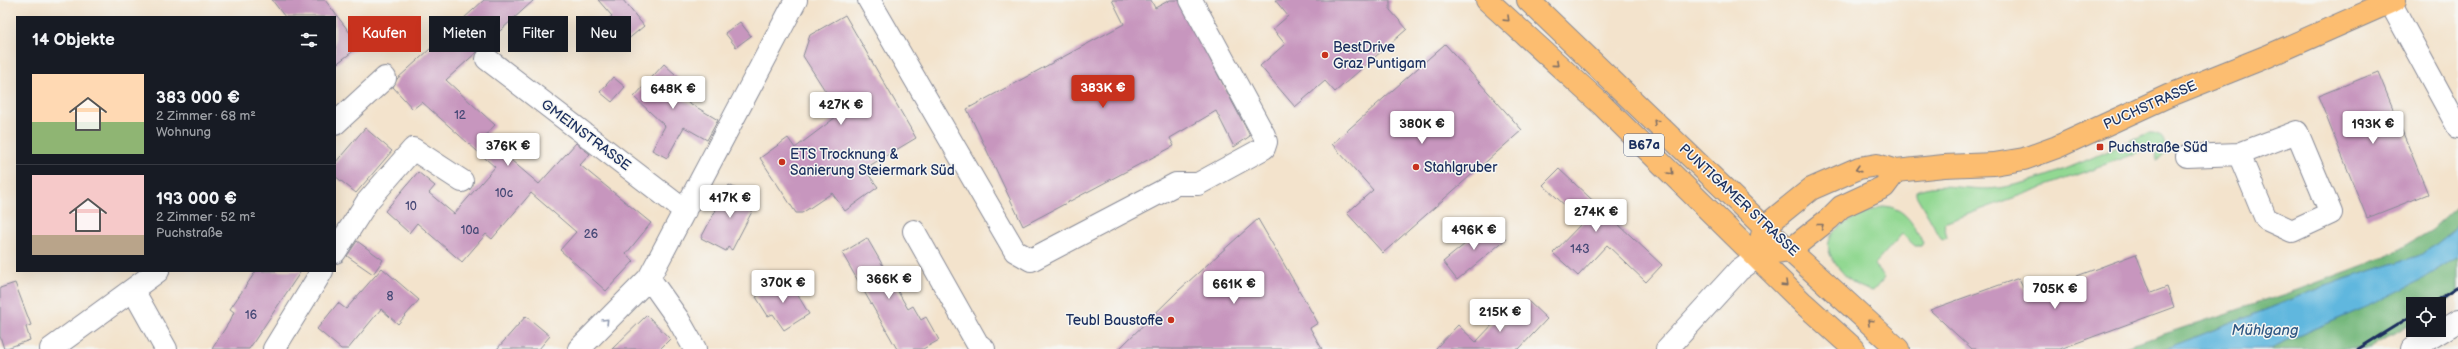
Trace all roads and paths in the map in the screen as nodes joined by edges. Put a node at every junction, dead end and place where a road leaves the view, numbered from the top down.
1 (796, 0) edge
2 (869, 0) edge
3 (1190, 0) edge
4 (1487, 0) edge
5 (1528, 0) edge
6 (2392, 1) edge
7 (487, 59) dead end
8 (384, 78) dead end
9 (336, 123) edge
10 (2458, 127) edge
11 (2239, 154) junction
12 (2187, 156) dead end
13 (1896, 171) junction
14 (462, 180) dead end
15 (685, 211) junction
16 (1764, 227) junction
17 (914, 231) dead end
18 (336, 250) edge
19 (1790, 250) junction
20 (1757, 257) junction
21 (157, 272) edge
22 (321, 272) edge
23 (649, 278) junction
24 (133, 290) junction
25 (2458, 320) edge
26 (51, 349) edge
27 (166, 349) edge
28 (274, 349) edge
29 (579, 349) edge
30 (695, 349) edge
31 (984, 349) edge
32 (1667, 349) edge
33 (1854, 349) edge
34 (1898, 349) edge
35 (2412, 349) edge

1 - 15 street
2 - 3 street
4 -> 20 main road, PUNTIGAMER STRASSE / B67a
16 -> 5 main road, PUNTIGAMER STRASSE / B67a
6 - 10 street
6 - 13 main road, PUCHSTRASSE
7 - 15 street, GMEINSTRASSE
8 - 9 street
11 - 11 street
11 - 12 street
13 -> 16 main road, PUCHSTRASSE
19 -> 13 main road
14 - 18 street
15 - 23 street
16 - 19 main road, PUNTIGAMER STRASSE / B67a
16 - 20 main road
17 - 31 street
19 - 20 main road
34 -> 19 main road, PUNTIGAMER STRASSE / B67a
20 - 32 street
20 -> 33 main road, PUNTIGAMER STRASSE / B67a
21 - 24 street
22 - 28 street
29 -> 23 street
23 - 30 street
24 - 26 street
24 - 27 street
25 - 35 street

